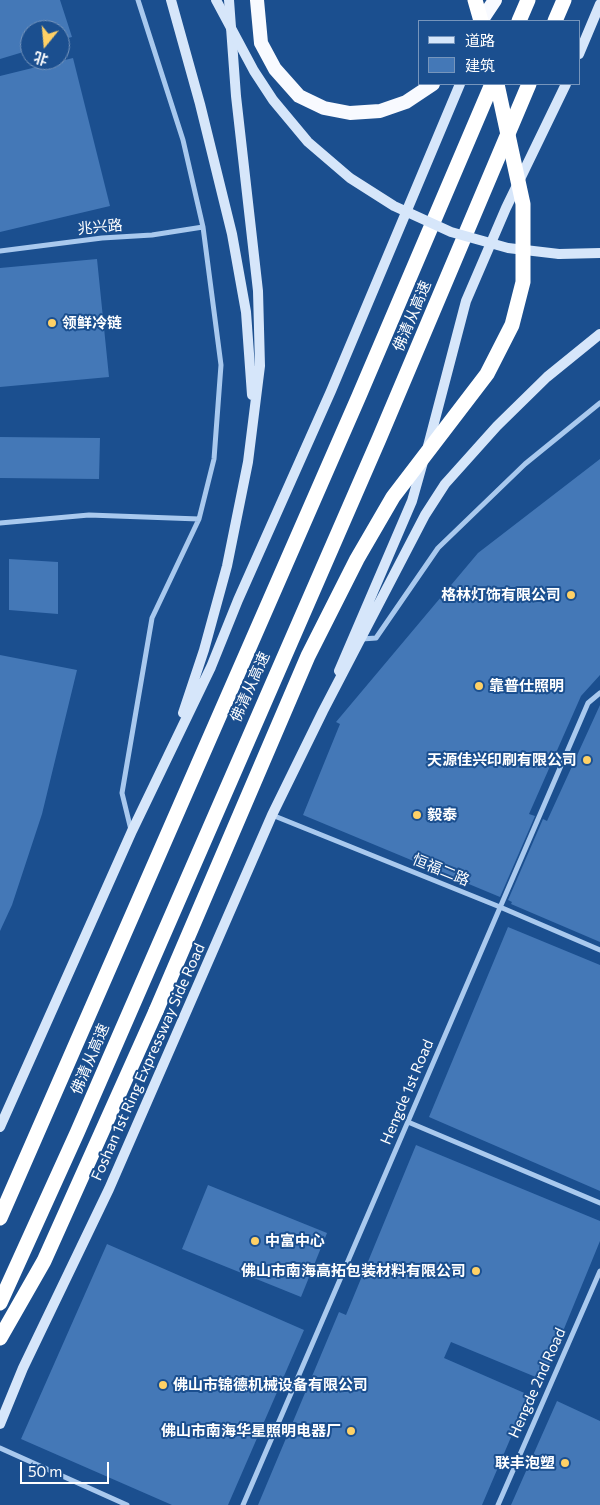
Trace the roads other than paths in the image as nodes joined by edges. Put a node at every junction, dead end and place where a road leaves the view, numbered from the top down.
1 (138, 0) edge
2 (171, 0) edge
3 (216, 0) edge
4 (229, 0) edge
5 (257, 0) edge
6 (475, 0) edge
7 (496, 0) edge
8 (528, 0) edge
9 (564, 0) edge
10 (600, 4) edge
11 (481, 20) edge
12 (482, 20) edge
13 (487, 20) edge
14 (518, 20) edge
15 (555, 20) edge
16 (580, 52) edge
17 (432, 85) edge
18 (460, 85) edge
19 (492, 85) edge
20 (497, 85) edge
21 (529, 85) edge
22 (566, 85) edge
23 (203, 227) junction
24 (0, 251) edge
25 (600, 253) edge
26 (600, 334) edge
27 (600, 403) edge
28 (252, 434) junction
29 (199, 519) junction
30 (0, 522) edge
31 (362, 639) junction
32 (600, 693) edge
33 (323, 711) junction
34 (168, 756) junction
35 (272, 815) junction
36 (132, 831) junction
37 (500, 907) junction
38 (600, 950) edge
39 (408, 1122) junction
40 (0, 1127) edge
41 (600, 1203) edge
42 (0, 1218) edge
43 (600, 1271) edge
44 (0, 1303) edge
45 (0, 1338) edge
46 (22, 1372) junction
47 (0, 1403) edge
48 (0, 1424) edge
49 (0, 1448) edge
50 (127, 1505) edge
51 (243, 1505) edge
52 (498, 1505) edge

1 - 23 street
2 - 28 main road
3 - 25 main road, bridge
4 - 28 main road
5 - 17 highway
6 - 11 highway
7 - 12 highway
7 - 13 main road
8 - 14 highway
9 - 15 highway
10 - 16 main road
18 - 34 main road
19 - 42 highway, 佛清从高速
20 - 45 highway, bridge
21 - 44 highway, 佛清从高速
22 - 33 main road
23 - 24 street, 兆兴路
23 - 29 street
26 - 31 main road
27 - 31 street
28 - 34 main road
29 - 30 street
29 - 36 street
31 - 33 main road
32 - 37 street, Hengde 1st Road
33 - 35 main road, Foshan 1st Ring Expressway Side Road
34 - 36 main road
35 - 37 street, 恒福二路
35 - 46 main road, Foshan 1st Ring Expressway Side Road
36 - 40 main road
37 - 38 street, 恒福二路
37 - 39 street, Hengde 1st Road
39 - 41 street
39 - 51 street, Hengde 1st Road
43 - 52 street, Hengde 2nd Road
46 - 47 main road
46 - 48 main road, Foshan 1st Ring Expressway Side Road
49 - 50 street

